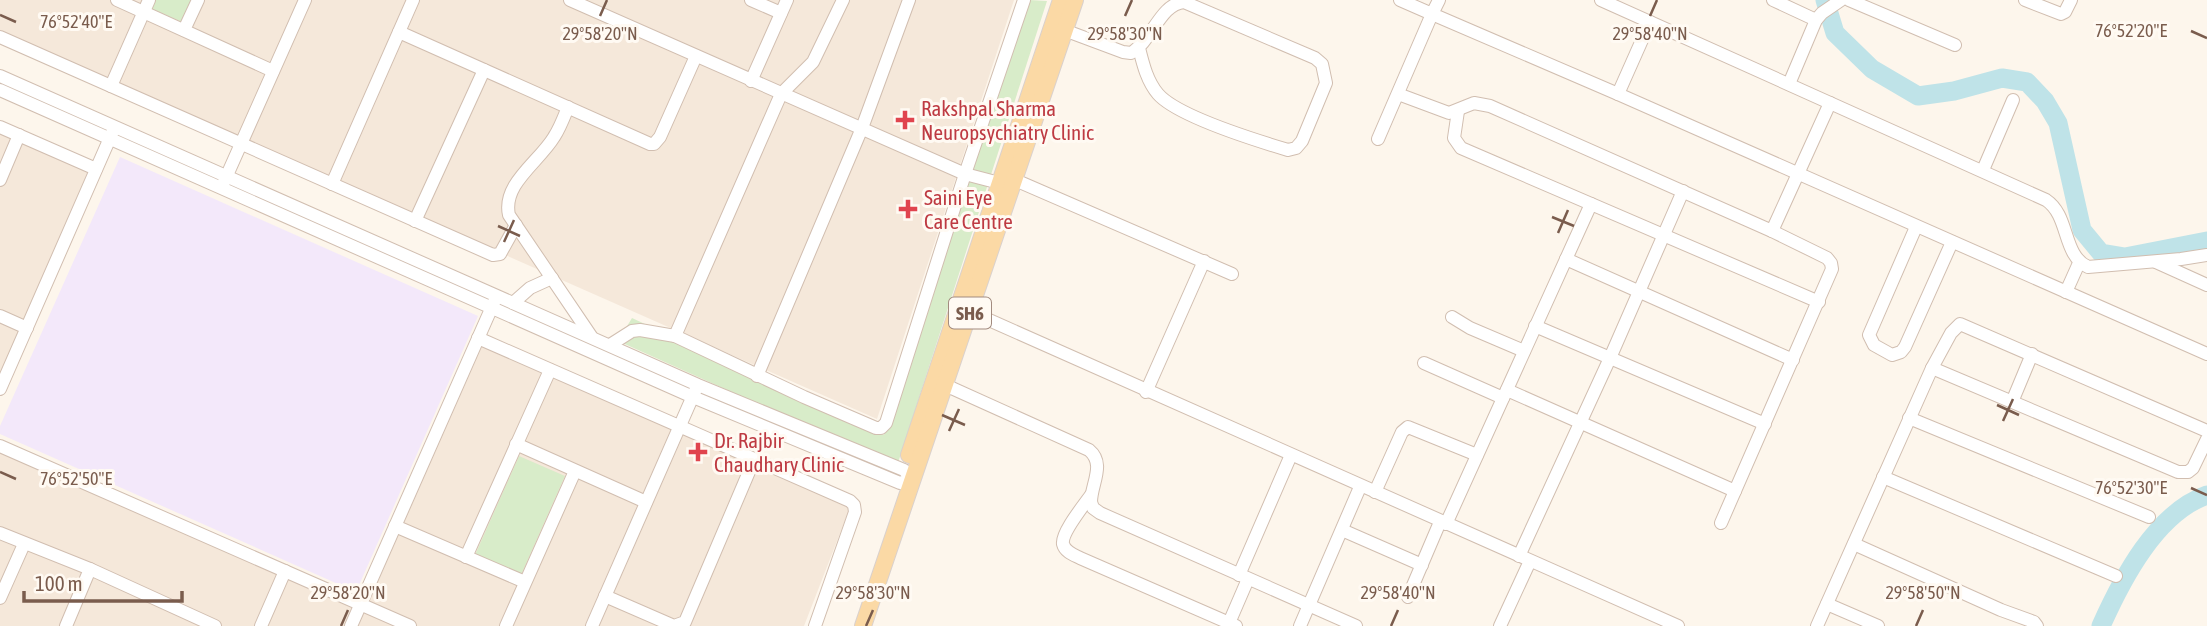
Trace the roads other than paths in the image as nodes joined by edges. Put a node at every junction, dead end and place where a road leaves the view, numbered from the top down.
1 (117, 0) edge
2 (198, 0) edge
3 (305, 0) edge
4 (413, 0) edge
5 (570, 0) edge
6 (751, 0) edge
7 (787, 0) edge
8 (843, 0) edge
9 (909, 0) edge
10 (1024, 0) edge
11 (1061, 0) edge
12 (1075, 0) edge
13 (1400, 0) edge
14 (1439, 0) edge
15 (1601, 0) edge
16 (1773, 0) edge
17 (1849, 0) edge
18 (2025, 0) edge
19 (2071, 0) edge
20 (1619, 4) edge
21 (146, 6) edge
22 (599, 6) edge
23 (1828, 10) edge
24 (781, 13) junction
25 (1432, 14) junction
26 (1650, 22) junction
27 (184, 30) junction
28 (1064, 30) junction
29 (399, 32) junction
30 (0, 37) edge
31 (1955, 45) dead end
32 (1139, 48) junction
33 (696, 56) junction
34 (484, 70) junction
35 (273, 71) junction
36 (0, 76) edge
37 (751, 81) junction
38 (1788, 84) junction
39 (111, 86) junction
40 (0, 90) edge
41 (781, 94) junction
42 (1398, 94) junction
43 (1618, 94) junction
44 (2013, 100) dead end
45 (1830, 103) junction
46 (568, 107) junction
47 (1458, 111) junction
48 (0, 127) edge
49 (862, 128) junction
50 (112, 133) junction
51 (19, 135) junction
52 (1378, 139) dead end
53 (241, 143) junction
54 (96, 169) junction
55 (1983, 170) junction
56 (965, 174) junction
57 (1797, 175) junction
58 (0, 180) edge
59 (224, 182) junction
60 (1009, 183) junction
61 (332, 184) junction
62 (1683, 191) junction
63 (1591, 204) junction
64 (415, 221) junction
65 (516, 225) junction
66 (1916, 227) junction
67 (1772, 231) junction
68 (1664, 235) junction
69 (1952, 242) junction
70 (2207, 255) edge
71 (1566, 259) junction
72 (1203, 261) junction
73 (2155, 262) junction
74 (2079, 263) junction
75 (1232, 274) dead end
76 (552, 278) junction
77 (2207, 285) edge
78 (1639, 292) junction
79 (2067, 292) junction
80 (494, 302) junction
81 (1819, 302) junction
82 (513, 303) junction
83 (971, 312) junction
84 (0, 316) edge
85 (1451, 317) dead end
86 (1535, 326) junction
87 (27, 328) junction
88 (675, 336) junction
89 (592, 337) junction
90 (478, 338) junction
91 (610, 345) junction
92 (1524, 351) junction
93 (2032, 354) junction
94 (2207, 354) edge
95 (1610, 358) junction
96 (1793, 360) junction
97 (1424, 363) dead end
98 (1932, 368) junction
99 (550, 370) junction
100 (757, 376) junction
101 (945, 385) junction
102 (0, 389) edge
103 (695, 391) junction
104 (1146, 392) junction
105 (1505, 394) junction
106 (2012, 402) junction
107 (1909, 418) junction
108 (1581, 422) junction
109 (1765, 424) junction
110 (679, 427) junction
111 (2207, 431) edge
112 (2207, 439) edge
113 (516, 444) junction
114 (0, 446) edge
115 (1291, 455) junction
116 (1477, 455) junction
117 (754, 460) junction
118 (575, 471) junction
119 (905, 477) junction
120 (1884, 477) junction
121 (1360, 486) junction
122 (1375, 492) junction
123 (1735, 492) junction
124 (1091, 495) junction
125 (646, 502) junction
126 (2149, 517) dead end
127 (1443, 523) junction
128 (1721, 523) dead end
129 (395, 526) junction
130 (1342, 530) junction
131 (0, 533) edge
132 (24, 544) junction
133 (1854, 544) junction
134 (466, 557) junction
135 (1524, 558) junction
136 (1422, 565) junction
137 (90, 569) junction
138 (285, 571) junction
139 (2116, 576) dead end
140 (1243, 577) junction
141 (525, 582) junction
142 (605, 596) junction
143 (1408, 597) dead end
144 (0, 598) edge
145 (360, 604) junction
146 (1827, 604) junction
147 (1308, 605) junction
148 (1232, 624) edge
149 (66, 626) edge
150 (215, 626) edge
151 (261, 626) edge
152 (351, 626) edge
153 (410, 626) edge
154 (506, 626) edge
155 (592, 626) edge
156 (815, 626) edge
157 (852, 626) edge
158 (863, 626) edge
159 (1300, 626) edge
160 (1356, 626) edge
161 (1500, 626) edge
162 (1678, 626) edge
163 (1817, 626) edge
164 (1878, 626) edge
165 (2037, 626) edge

1 - 21 street
2 - 27 street
3 - 35 street
4 - 29 street
5 - 22 street
6 - 24 street
7 - 24 street
8 - 41 street
9 - 49 street
10 - 56 street
11 - 60 main road, SH6
12 - 28 main road, SH6
13 - 25 street
14 - 25 street
15 - 20 street
16 - 23 street
17 - 31 street
18 - 19 street
20 - 26 street
21 - 27 street
21 - 39 street
22 - 33 street
23 - 38 street
24 - 37 street
25 - 42 street
25 - 43 street
26 - 38 street
26 - 43 street
27 - 35 street
28 - 32 street
28 - 60 main road, SH6
29 - 34 street
29 - 61 street
30 - 39 street
32 - 32 street
33 - 37 street
33 - 46 street
34 - 46 street
34 - 64 street
35 - 53 street
36 - 50 street
37 - 41 street
38 - 45 street
39 - 53 street
40 - 50 street
41 - 49 street
41 - 88 street
42 - 47 street
42 - 52 street
43 - 57 street
44 - 55 street
45 - 55 street
45 - 57 street
46 - 65 street
47 - 62 street
47 - 63 street
48 - 51 street
49 - 56 street
49 - 100 street
50 - 54 street
50 - 59 street
51 - 54 street
51 - 58 street
53 - 59 street
53 - 61 street
54 - 87 street
55 - 74 street
56 - 60 street
56 - 100 street
57 - 66 street
57 - 67 street
59 - 80 street
60 - 72 street
60 - 83 main road, SH6
60 - 119 main road, SH6
61 - 64 street
62 - 67 street
62 - 68 street
63 - 68 street
63 - 71 street
64 - 65 street
65 - 76 street
66 - 69 street
66 - 69 street
67 - 81 street
68 - 78 street
68 - 81 street
69 - 79 street
70 - 73 street
71 - 78 street
71 - 86 street
72 - 75 street
72 - 104 street
73 - 74 street
73 - 77 street
74 - 79 street
76 - 82 street
76 - 89 street
78 - 95 street
78 - 96 street
79 - 94 street
80 - 82 street
80 - 90 street
80 - 103 street
81 - 96 street
82 - 89 street
83 - 101 main road, SH6
83 - 104 street
84 - 87 street
85 - 92 street
86 - 92 street
86 - 95 street
87 - 102 street
88 - 91 street
88 - 100 street
89 - 91 street
90 - 99 street
90 - 129 street
91 - 103 street
92 - 105 street
93 - 98 street
93 - 106 street
93 - 111 street
95 - 108 street
95 - 109 street
96 - 109 street
97 - 105 street
98 - 106 street
98 - 107 street
99 - 110 street
99 - 113 street
101 - 119 main road, SH6
101 - 124 street
103 - 110 street
103 - 119 street
104 - 115 street
105 - 108 street
105 - 116 street
106 - 112 street
107 - 120 street
107 - 126 street
108 - 123 street
108 - 135 street
109 - 123 street
110 - 117 street
110 - 125 street
113 - 118 street
113 - 134 street
114 - 138 street
115 - 121 street
115 - 140 street
116 - 122 street
116 - 127 street
117 - 142 street
117 - 156 street
118 - 125 street
118 - 141 street
119 - 157 main road, SH6
119 - 158 main road, SH6
120 - 133 street
120 - 139 street
121 - 122 street
121 - 130 street
122 - 127 street
123 - 128 street
124 - 140 street
124 - 148 street
125 - 142 street
127 - 135 street
127 - 136 street
129 - 134 street
129 - 145 street
130 - 136 street
130 - 147 street
131 - 132 street
132 - 137 street
132 - 144 street
133 - 146 street
133 - 165 street
134 - 141 street
135 - 161 street
135 - 162 street
136 - 143 street
137 - 149 street
137 - 150 street
138 - 145 street
138 - 151 street
140 - 147 street
140 - 148 street
141 - 154 street
142 - 155 street
145 - 152 street
145 - 153 street
146 - 163 street
146 - 164 street
147 - 159 street
147 - 160 street

